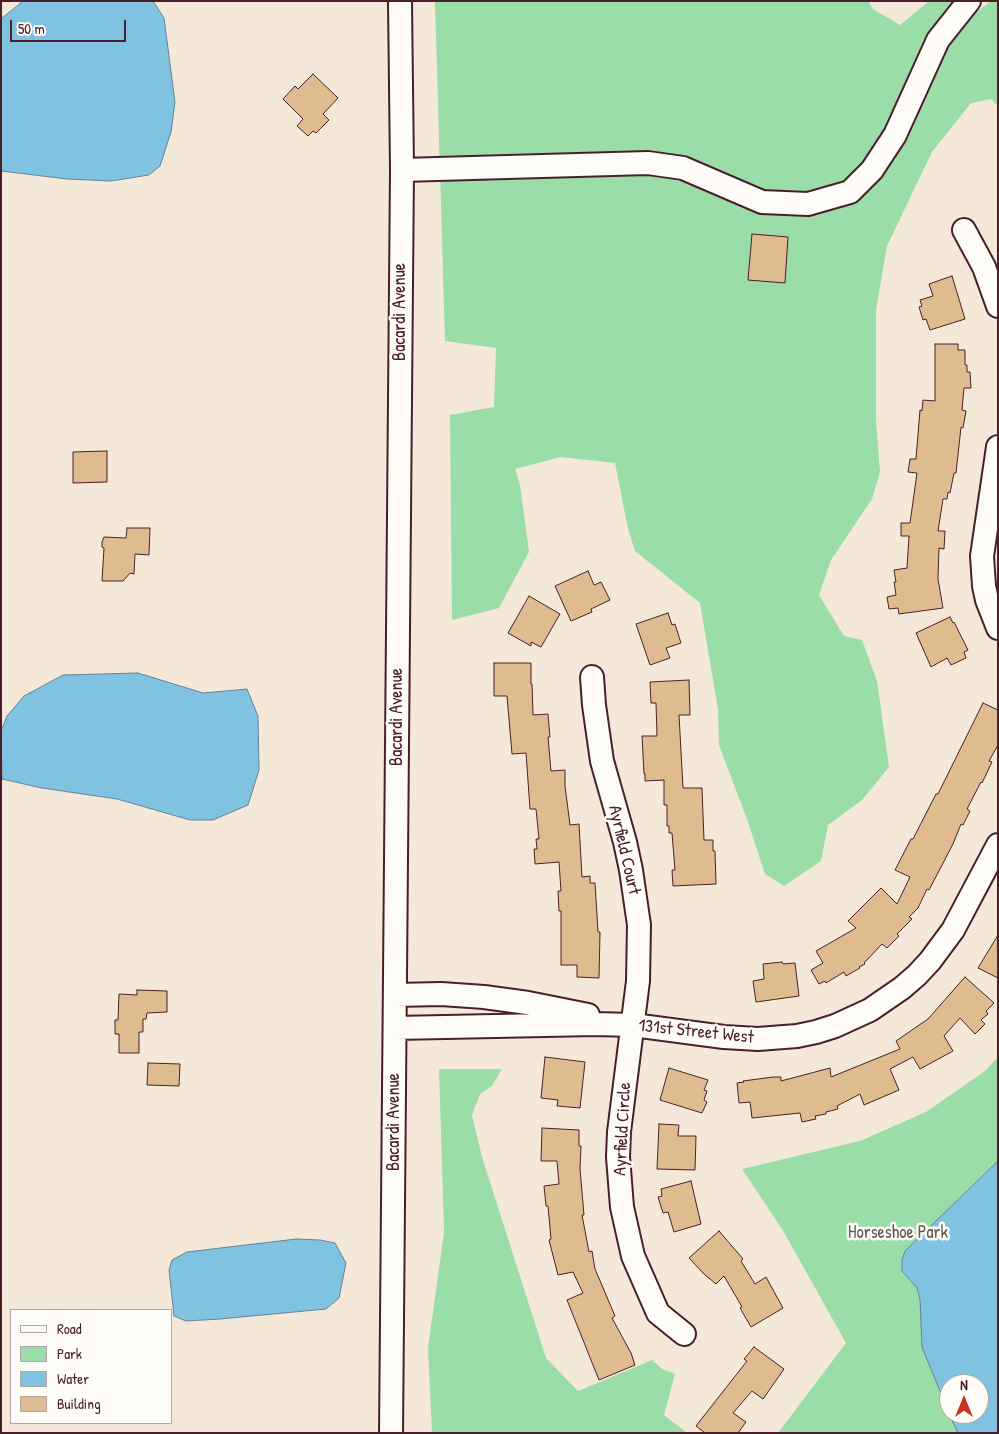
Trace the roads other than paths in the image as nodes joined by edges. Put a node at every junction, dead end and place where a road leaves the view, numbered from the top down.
1 (400, 1) edge
2 (969, 1) edge
3 (402, 170) junction
4 (964, 230) dead end
5 (998, 306) edge
6 (998, 447) edge
7 (998, 628) edge
8 (592, 677) dead end
9 (998, 845) edge
10 (395, 995) junction
11 (633, 1025) junction
12 (394, 1028) junction
13 (684, 1334) dead end
14 (391, 1433) edge

1 - 3 street, Bacardi Avenue
2 - 3 street
3 - 10 street, Bacardi Avenue
4 - 5 street
6 - 7 street
8 - 11 street, Ayrfield Court
9 - 11 street, 131st Street West
10 - 11 street
10 - 12 street, Bacardi Avenue
11 - 12 street, 131st Street West
11 - 13 street, Ayrfield Circle
12 - 14 street, Bacardi Avenue

